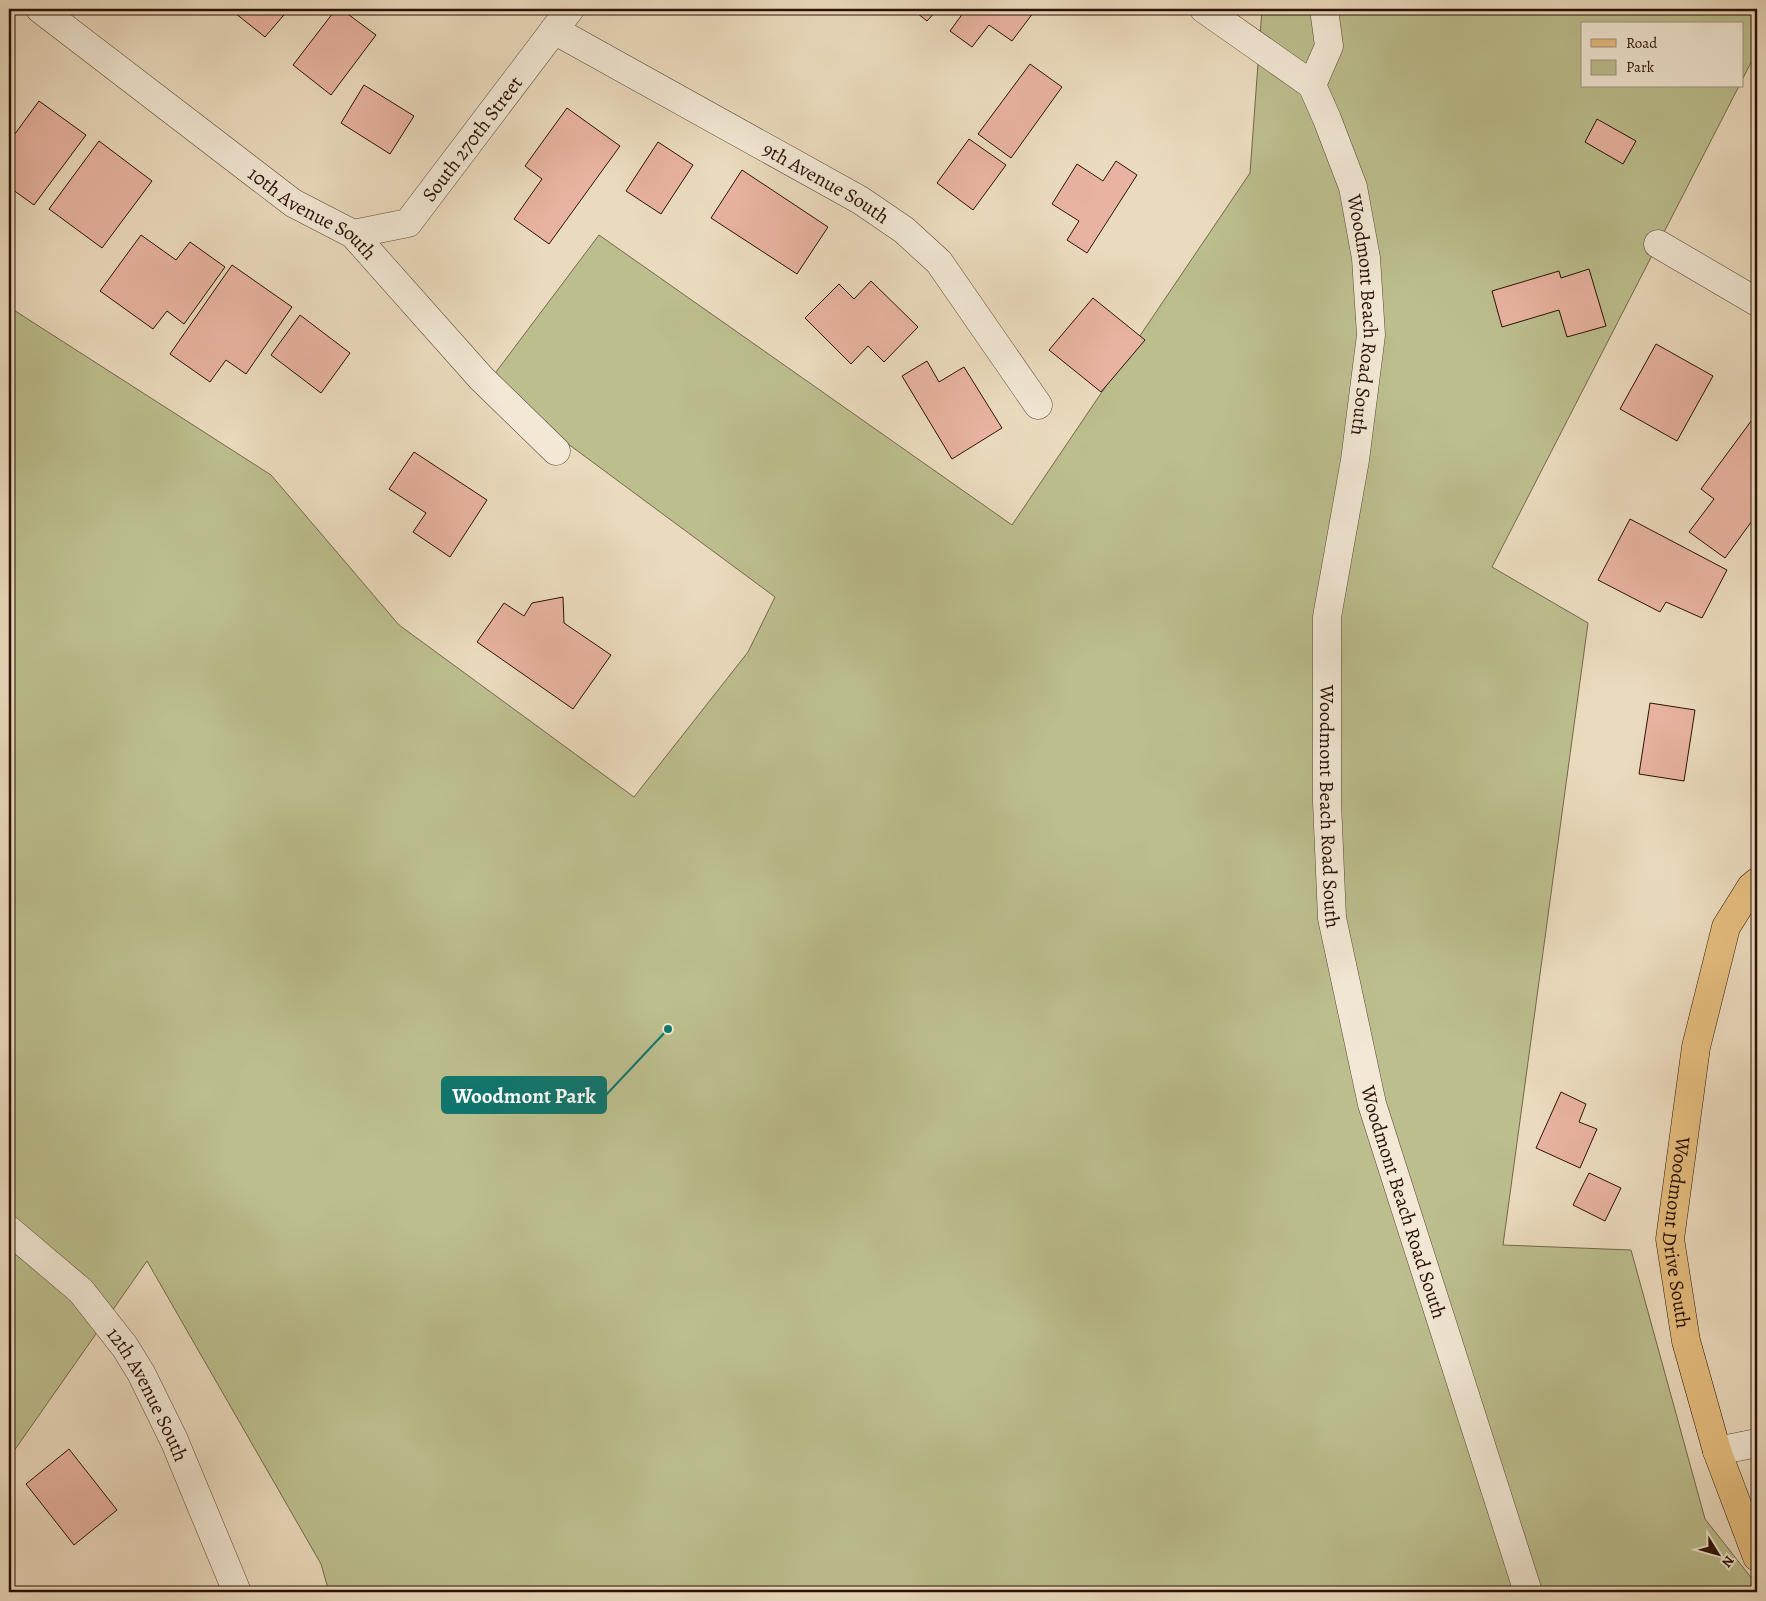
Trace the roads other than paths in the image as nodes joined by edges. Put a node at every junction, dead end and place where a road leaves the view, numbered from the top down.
1 (40, 9) edge
2 (1204, 9) edge
3 (1324, 9) edge
4 (562, 20) edge
5 (1312, 85) junction
6 (352, 234) junction
7 (1658, 244) dead end
8 (1757, 302) edge
9 (1038, 405) dead end
10 (556, 451) dead end
11 (1755, 881) edge
12 (9, 1230) edge
13 (1757, 1443) edge
14 (1717, 1451) junction
15 (1757, 1557) edge
16 (237, 1592) edge
17 (1528, 1592) edge

1 - 6 street, 10th Avenue South
2 - 5 street
3 - 5 street
4 - 6 street, South 270th Street
4 - 9 street, 9th Avenue South
5 - 17 street, Woodmont Beach Road South
6 - 10 street, 10th Avenue South
7 - 8 street
11 - 14 main road, Woodmont Drive South
12 - 16 street, 12th Avenue South
13 - 14 street
14 - 15 main road, Woodmont Drive South

